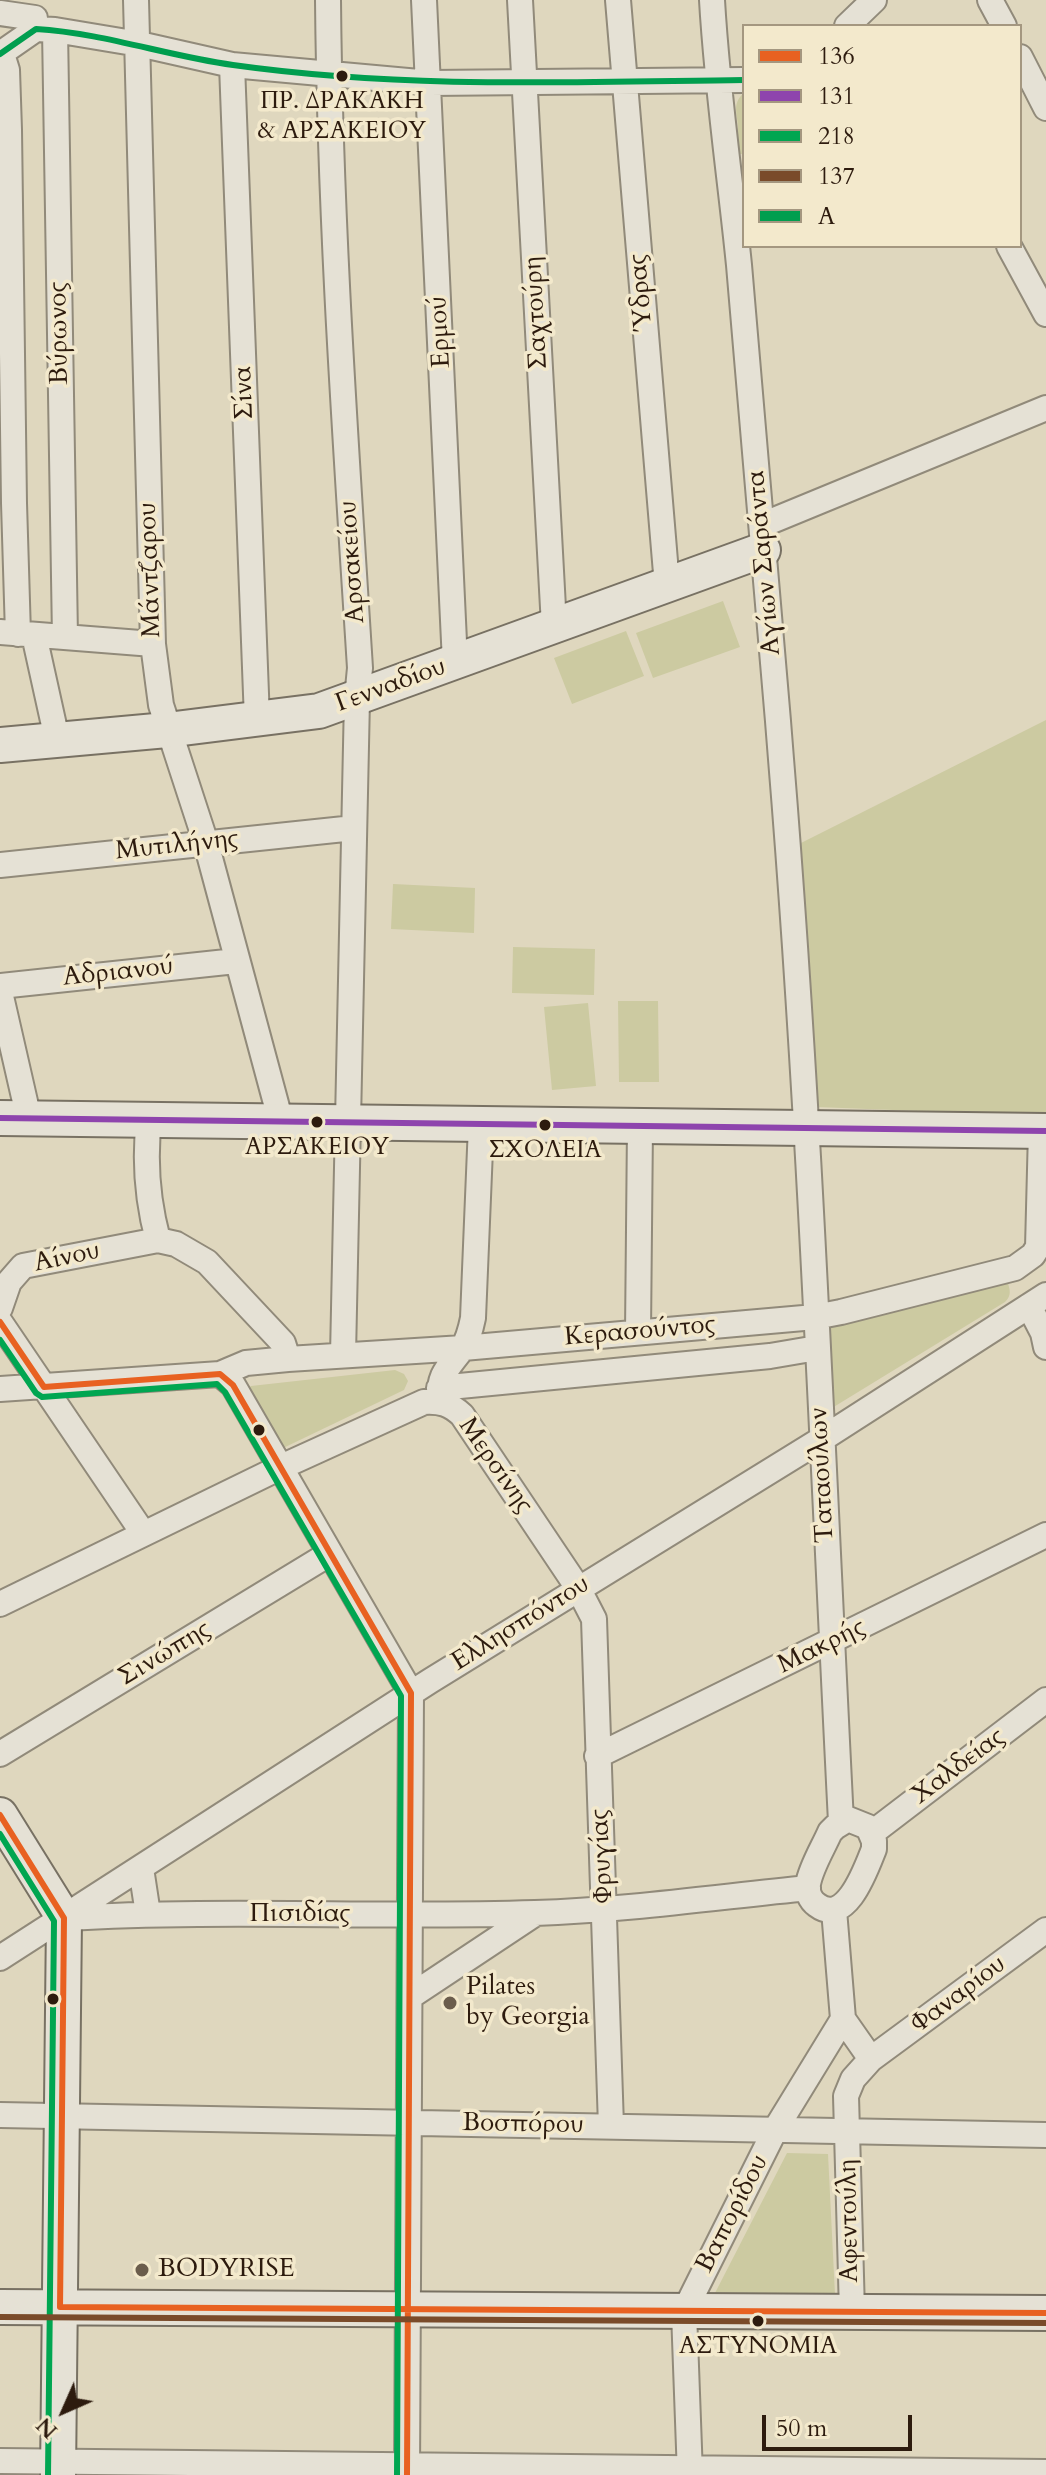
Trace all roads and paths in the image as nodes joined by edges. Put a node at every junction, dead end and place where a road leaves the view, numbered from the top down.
1 (136, 0) edge
2 (328, 0) edge
3 (424, 0) edge
4 (520, 0) edge
5 (618, 0) edge
6 (712, 0) edge
7 (874, 0) edge
8 (990, 0) edge
9 (0, 13) edge
10 (40, 19) edge
11 (849, 24) edge
12 (1003, 24) edge
13 (139, 44) junction
14 (1, 54) edge
15 (1022, 61) edge
16 (232, 65) junction
17 (328, 75) junction
18 (742, 80) edge
19 (624, 81) junction
20 (717, 81) junction
21 (430, 83) junction
22 (525, 84) junction
23 (1046, 108) edge
24 (737, 171) edge
25 (742, 244) edge
26 (742, 248) edge
27 (1010, 248) edge
28 (1046, 314) edge
29 (1046, 408) edge
30 (762, 538) junction
31 (667, 585) junction
32 (554, 626) junction
33 (17, 634) edge
34 (65, 637) junction
35 (153, 644) junction
36 (455, 663) junction
37 (357, 699) junction
38 (257, 720) junction
39 (167, 730) junction
40 (57, 739) junction
41 (0, 745) edge
42 (354, 828) junction
43 (206, 843) junction
44 (0, 865) edge
45 (236, 961) junction
46 (0, 989) edge
47 (14, 1118) edge
48 (149, 1120) junction
49 (281, 1122) junction
50 (347, 1123) junction
51 (481, 1125) junction
52 (640, 1126) junction
53 (805, 1128) junction
54 (1043, 1131) edge
55 (158, 1240) junction
56 (1038, 1300) edge
57 (0, 1308) edge
58 (815, 1317) junction
59 (3, 1332) edge
60 (638, 1332) junction
61 (1046, 1347) edge
62 (463, 1348) junction
63 (817, 1348) junction
64 (343, 1355) junction
65 (288, 1359) junction
66 (220, 1374) junction
67 (44, 1387) junction
68 (0, 1389) edge
69 (439, 1394) junction
70 (822, 1439) junction
71 (279, 1468) junction
72 (143, 1533) junction
73 (1046, 1535) edge
74 (329, 1554) junction
75 (578, 1588) junction
76 (0, 1604) edge
77 (832, 1642) junction
78 (411, 1693) junction
79 (1046, 1700) edge
80 (0, 1754) edge
81 (597, 1756) junction
82 (0, 1815) edge
83 (841, 1822) junction
84 (872, 1833) junction
85 (141, 1868) junction
86 (808, 1888) junction
87 (605, 1909) junction
88 (834, 1910) junction
89 (537, 1913) junction
90 (148, 1914) junction
91 (410, 1915) junction
92 (64, 1918) junction
93 (1046, 1930) edge
94 (0, 1958) edge
95 (411, 1996) junction
96 (843, 2019) junction
97 (871, 2059) junction
98 (0, 2115) edge
99 (62, 2116) junction
100 (407, 2123) junction
101 (611, 2126) junction
102 (775, 2130) junction
103 (847, 2131) junction
104 (1046, 2135) edge
105 (0, 2307) edge
106 (60, 2307) junction
107 (407, 2309) junction
108 (684, 2312) junction
109 (852, 2312) junction
110 (1046, 2313) edge
111 (0, 2461) edge
112 (58, 2468) edge
113 (407, 2470) edge
114 (690, 2472) edge
115 (1046, 2472) edge

1 - 13 street, Μάντζαρου
2 - 17 street, Αρσακείου
3 - 21 street, Ερμού
4 - 22 street, Σαχτούρη
5 - 19 street, Ύδρας
6 - 20 street, Αγίων Σαράντα
7 - 11 street
8 - 12 street
9 - 10 street
10 - 13 street
10 - 14 street
10 - 34 street, Βύρωνος
13 - 16 street
13 - 35 street, Μάντζαρου
14 - 33 street
15 - 23 street
16 - 17 street
16 - 38 street, Σίνα
17 - 21 street
17 - 37 street, Αρσακείου
18 - 20 street
19 - 20 street
19 - 22 street
19 - 31 street, Ύδρας
20 - 24 street, Αγίων Σαράντα
21 - 22 street
21 - 36 street, Ερμού
22 - 32 street, Σαχτούρη
24 - 25 street, Αγίων Σαράντα
26 - 30 street, Αγίων Σαράντα
27 - 28 street
29 - 30 street
30 - 31 street, Γενναδίου
30 - 53 street, Αγίων Σαράντα
31 - 32 street, Γενναδίου
32 - 36 street, Γενναδίου
33 - 34 street
33 - 40 street
34 - 35 street
35 - 39 street, Μάντζαρου
36 - 37 street, Γενναδίου
37 - 38 street, Γενναδίου
37 - 42 street, Αρσακείου
38 - 39 street, Γενναδίου
39 - 40 street, Γενναδίου
39 - 43 street, Μάντζαρου
40 - 41 street, Γενναδίου
42 - 43 street, Μυτιλήνης
42 - 50 street, Αρσακείου
43 - 44 street, Μυτιλήνης
43 - 45 street, Μάντζαρου
45 - 46 street, Αδριανού
45 - 49 street, Μάντζαρου
46 - 47 street
47 - 48 street
48 - 49 street
48 - 55 street
49 - 50 street
50 - 51 street
50 - 64 street, Αρσακείου
51 - 52 street
51 - 62 street
52 - 53 street
52 - 60 street
53 - 54 street
53 - 58 street, Ταταούλων
54 - 58 street, Κερασούντος
55 - 57 street, Αίνου
55 - 65 street
56 - 61 street
56 - 70 street, Ελλησπόντου
58 - 60 street, Κερασούντος
58 - 63 street, Ταταούλων
59 - 67 street
60 - 62 street, Κερασούντος
62 - 64 street, Κερασούντος
62 - 69 street
63 - 69 street, Κερασούντος
63 - 70 street, Ταταούλων
64 - 65 street, Κερασούντος
65 - 66 street, Κερασούντος
66 - 67 street, Κερασούντος
66 - 71 street
67 - 68 street, Κερασούντος
67 - 72 street
69 - 71 street, Κερασούντος
69 - 75 street, Μερσίνης
70 - 75 street, Ελλησπόντου
70 - 77 street, Ταταούλων
71 - 72 street, Κερασούντος
71 - 74 street
72 - 76 street, Κερασούντος
73 - 77 street, Μακρής
74 - 78 street
74 - 80 street, Σινώπης
75 - 78 street, Ελλησπόντου
75 - 81 street, Φρυγίας
77 - 81 street, Μακρής
77 - 83 street, Ταταούλων
78 - 85 street, Ελλησπόντου
78 - 91 street
79 - 84 street, Χαλδείας
81 - 87 street, Φρυγίας
82 - 92 street
83 - 84 street
83 - 86 street
84 - 88 street
85 - 90 street
85 - 92 street, Ελλησπόντου
86 - 87 street, Πισιδίας
86 - 88 street
87 - 89 street, Πισιδίας
87 - 101 street, Φρυγίας
88 - 96 street
89 - 91 street, Πισιδίας
89 - 95 street
90 - 91 street, Πισιδίας
90 - 92 street, Πισιδίας
91 - 95 street
92 - 94 street, Ελλησπόντου
92 - 99 street
93 - 97 street, Φαναρίου
95 - 100 street
96 - 97 street
96 - 102 street, Βαπορίδου
97 - 103 street
98 - 99 street, Βοσπόρου
99 - 100 street, Βοσπόρου
99 - 106 street
100 - 101 street, Βοσπόρου
100 - 107 street
101 - 102 street, Βοσπόρου
102 - 103 street, Βοσπόρου
102 - 108 street, Βαπορίδου
103 - 104 street, Βοσπόρου
103 - 109 street, Αφεντούλη
105 - 106 street
106 - 107 street
106 - 112 street
107 - 108 street
107 - 113 street
108 - 109 street
108 - 114 street, Βαπορίδου
109 - 110 street
111 - 112 street
112 - 113 street
113 - 114 street
114 - 115 street

